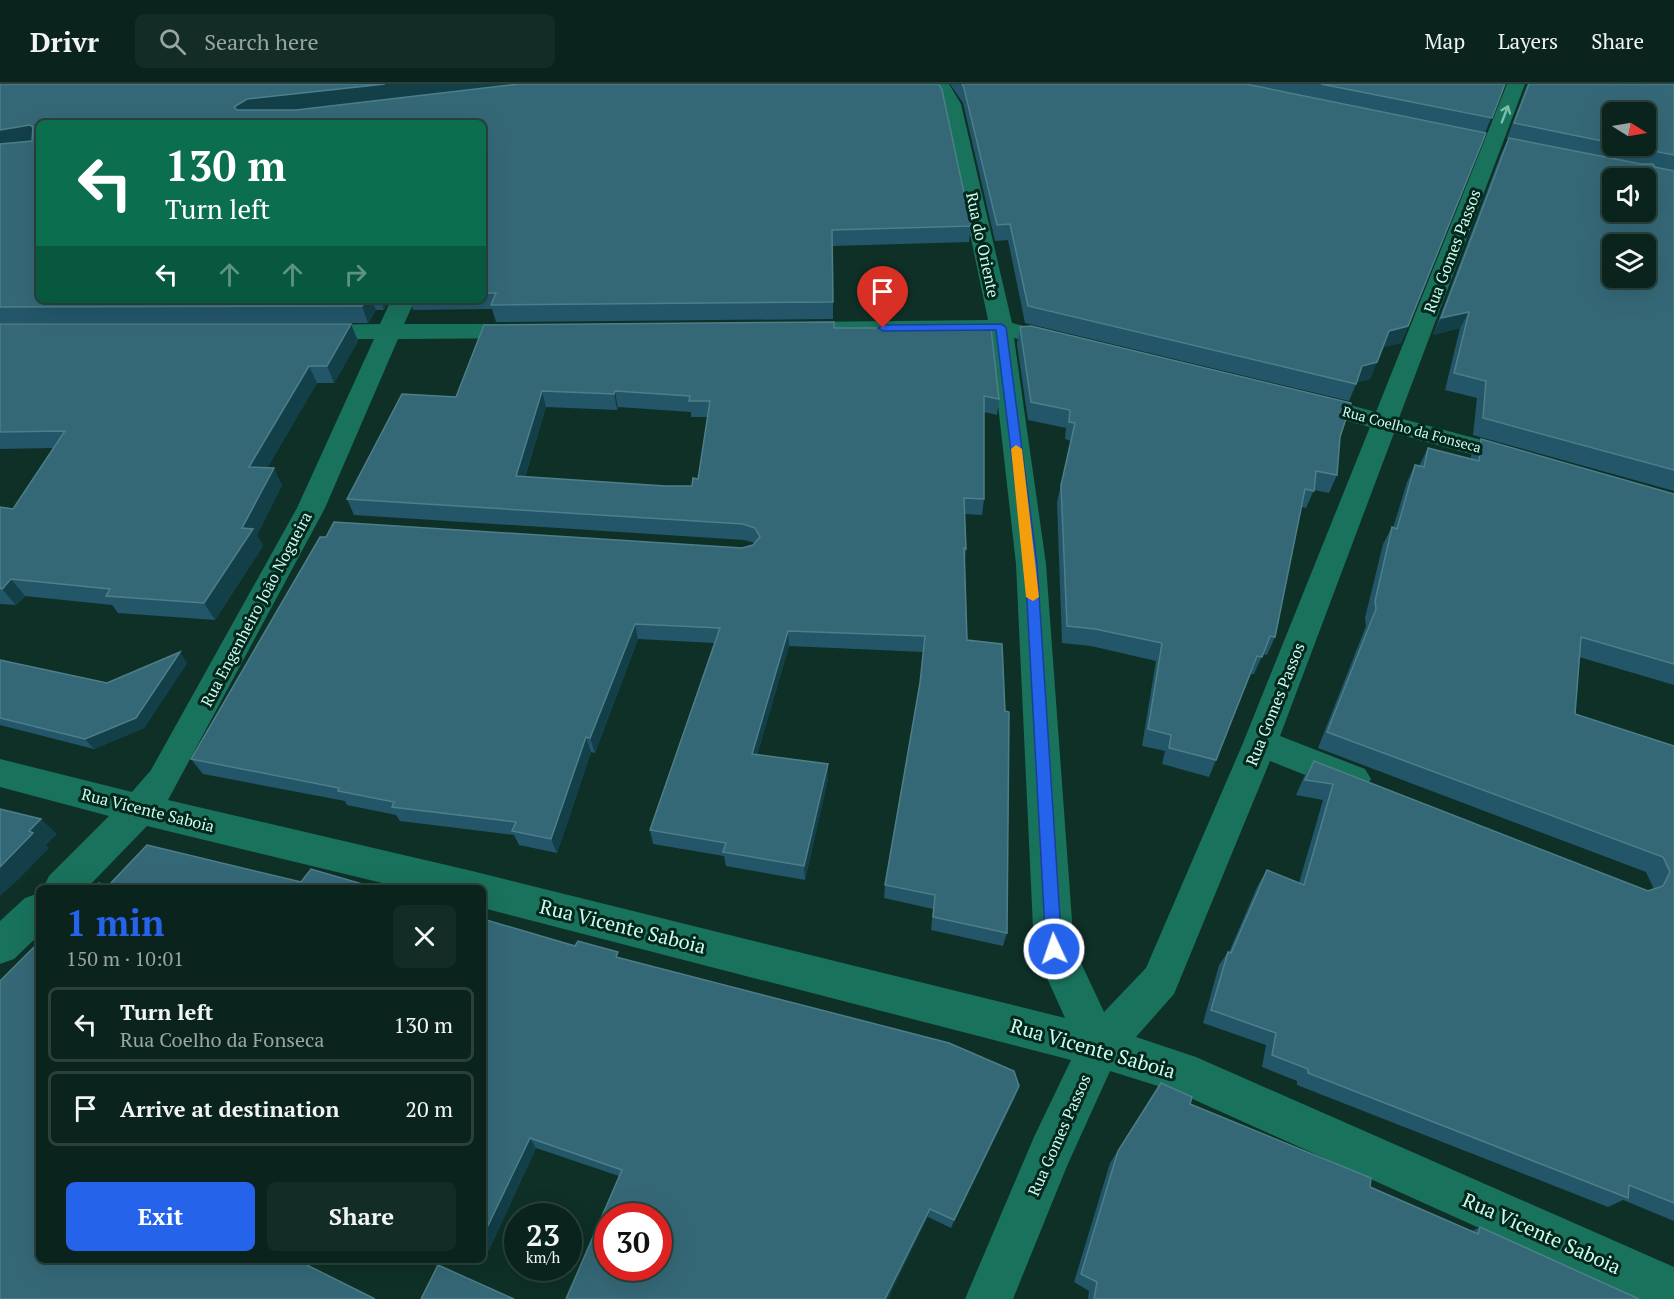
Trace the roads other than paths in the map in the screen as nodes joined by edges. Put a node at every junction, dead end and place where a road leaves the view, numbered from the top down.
1 (940, 84) edge
2 (1516, 84) edge
3 (402, 303) edge
4 (1001, 327) junction
5 (777, 329) edge
6 (553, 331) edge
7 (282, 332) edge
8 (388, 332) junction
9 (1082, 347) edge
10 (1281, 395) edge
11 (1386, 421) junction
12 (1547, 467) edge
13 (302, 524) junction
14 (335, 526) edge
15 (1260, 743) junction
16 (0, 773) edge
17 (1380, 789) edge
18 (140, 809) junction
19 (400, 880) edge
20 (65, 885) edge
21 (445, 885) edge
22 (486, 892) edge
23 (36, 913) edge
24 (0, 946) edge
25 (1099, 1047) junction
26 (1674, 1291) edge
27 (989, 1299) edge

1 - 4 street, Rua do Oriente
11 -> 2 street, Rua Gomes Passos
3 - 8 street, Rua Engenheiro João Nogueira
4 - 5 street
4 - 9 street
4 - 25 street, Rua do Oriente
6 - 8 street
7 - 8 street
8 - 13 street, Rua Engenheiro João Nogueira
10 - 11 street, Rua Coelho da Fonseca
11 - 12 street, Rua Coelho da Fonseca
11 - 15 street, Rua Gomes Passos
13 - 14 street
13 - 18 street, Rua Engenheiro João Nogueira
15 - 17 street
15 - 25 street, Rua Gomes Passos
16 - 18 street, Rua Vicente Saboia
18 - 19 street, Rua Vicente Saboia
18 - 20 street, Rua Engenheiro João Nogueira
19 - 21 street, Rua Vicente Saboia
22 - 25 street, Rua Vicente Saboia
23 - 24 street
25 - 26 street, Rua Vicente Saboia
25 - 27 street, Rua Gomes Passos

